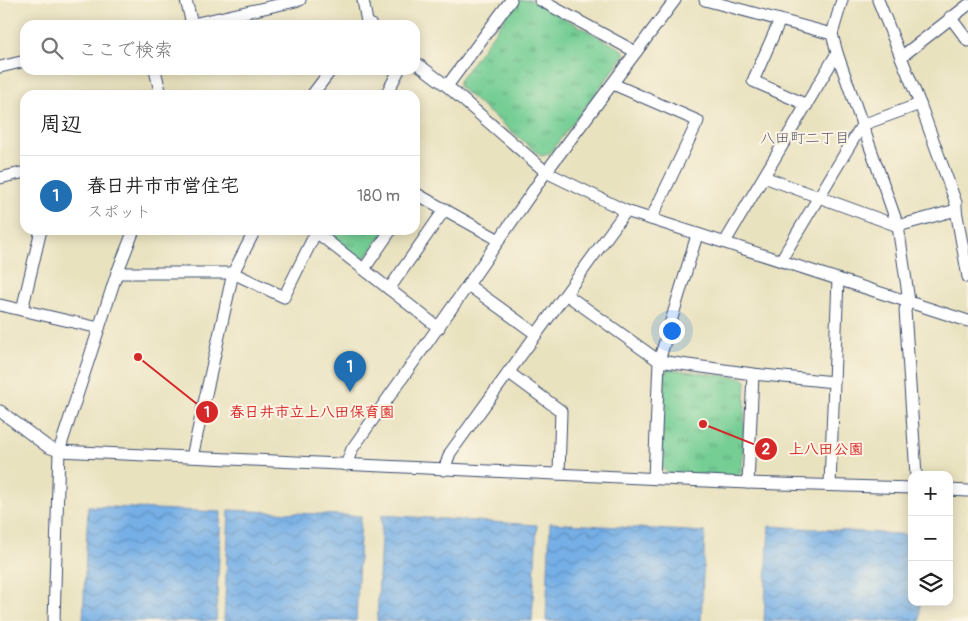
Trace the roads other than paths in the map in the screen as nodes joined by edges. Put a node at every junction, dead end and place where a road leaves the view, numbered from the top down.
1 (186, 0) edge
2 (300, 0) edge
3 (363, 0) edge
4 (511, 0) edge
5 (540, 0) edge
6 (675, 0) edge
7 (705, 0) edge
8 (842, 0) edge
9 (878, 0) edge
10 (968, 5) edge
11 (950, 17) junction
12 (189, 20) edge
13 (208, 20) edge
14 (367, 20) edge
15 (780, 20) junction
16 (832, 34) junction
17 (968, 41) edge
18 (636, 52) junction
19 (837, 54) junction
20 (901, 56) junction
21 (20, 63) edge
22 (420, 66) edge
23 (0, 67) edge
24 (156, 75) edge
25 (327, 75) edge
26 (396, 75) edge
27 (613, 84) junction
28 (447, 86) junction
29 (160, 90) edge
30 (316, 90) edge
31 (389, 90) edge
32 (920, 104) junction
33 (807, 105) junction
34 (862, 125) junction
35 (546, 172) junction
36 (20, 173) edge
37 (764, 177) junction
38 (0, 178) edge
39 (420, 196) edge
40 (820, 197) junction
41 (960, 205) edge
42 (445, 209) junction
43 (626, 211) junction
44 (651, 219) junction
45 (898, 226) junction
46 (40, 235) edge
47 (132, 235) edge
48 (252, 235) edge
49 (315, 235) edge
50 (322, 235) edge
51 (388, 235) edge
52 (697, 235) junction
53 (500, 240) junction
54 (725, 242) junction
55 (780, 260) junction
56 (364, 270) junction
57 (117, 273) junction
58 (233, 273) junction
59 (968, 277) edge
60 (838, 279) junction
61 (468, 286) junction
62 (389, 289) junction
63 (567, 295) junction
64 (909, 301) junction
65 (0, 305) edge
66 (22, 310) junction
67 (968, 320) edge
68 (99, 328) junction
69 (438, 328) junction
70 (536, 334) junction
71 (659, 361) junction
72 (508, 372) junction
73 (753, 374) junction
74 (834, 382) junction
75 (0, 411) edge
76 (58, 451) junction
77 (192, 457) junction
78 (346, 465) junction
79 (444, 470) junction
80 (916, 471) edge
81 (559, 474) junction
82 (654, 478) junction
83 (748, 483) junction
84 (830, 485) junction
85 (908, 488) edge
86 (953, 490) edge
87 (968, 491) edge
88 (54, 621) edge

1 - 12 street
2 - 13 street
3 - 14 street
4 - 28 street
5 - 18 street
6 - 18 street
7 - 15 street
8 - 16 street
9 - 20 street
10 - 11 street
11 - 17 street
11 - 20 street
15 - 16 street
15 - 33 street
16 - 19 street
18 - 27 street
19 - 33 street
19 - 34 street
20 - 32 street
21 - 23 street
22 - 28 street
24 - 29 street
25 - 30 street
26 - 31 street
27 - 35 street
27 - 44 street
28 - 35 street
32 - 34 street
32 - 41 street
33 - 37 street
34 - 40 street
34 - 45 street
35 - 43 street
35 - 53 street
36 - 38 street
37 - 40 street
37 - 54 street
39 - 42 street
40 - 45 street
40 - 55 street
41 - 45 street
41 - 59 street
42 - 53 street
42 - 62 street
43 - 44 street
43 - 63 street
44 - 52 street
45 - 64 street
46 - 66 street
47 - 57 street
48 - 58 street
49 - 58 street
50 - 56 street
51 - 56 street
52 - 54 street
52 - 71 street
53 - 61 street
54 - 55 street
55 - 60 street
56 - 62 street
57 - 58 street
57 - 68 street
58 - 77 street
60 - 64 street
60 - 74 street
61 - 69 street
61 - 70 street
62 - 69 street
63 - 70 street
63 - 71 street
64 - 67 street
64 - 80 street
65 - 66 street
66 - 68 street
68 - 76 street
69 - 78 street
70 - 72 street
71 - 73 street
71 - 82 street
72 - 79 street
72 - 81 street
73 - 74 street
73 - 83 street
74 - 84 street
75 - 76 street
76 - 77 street
76 - 88 street
77 - 78 street
78 - 79 street
79 - 81 street
81 - 82 street
82 - 83 street
83 - 84 street
84 - 85 street
86 - 87 street

